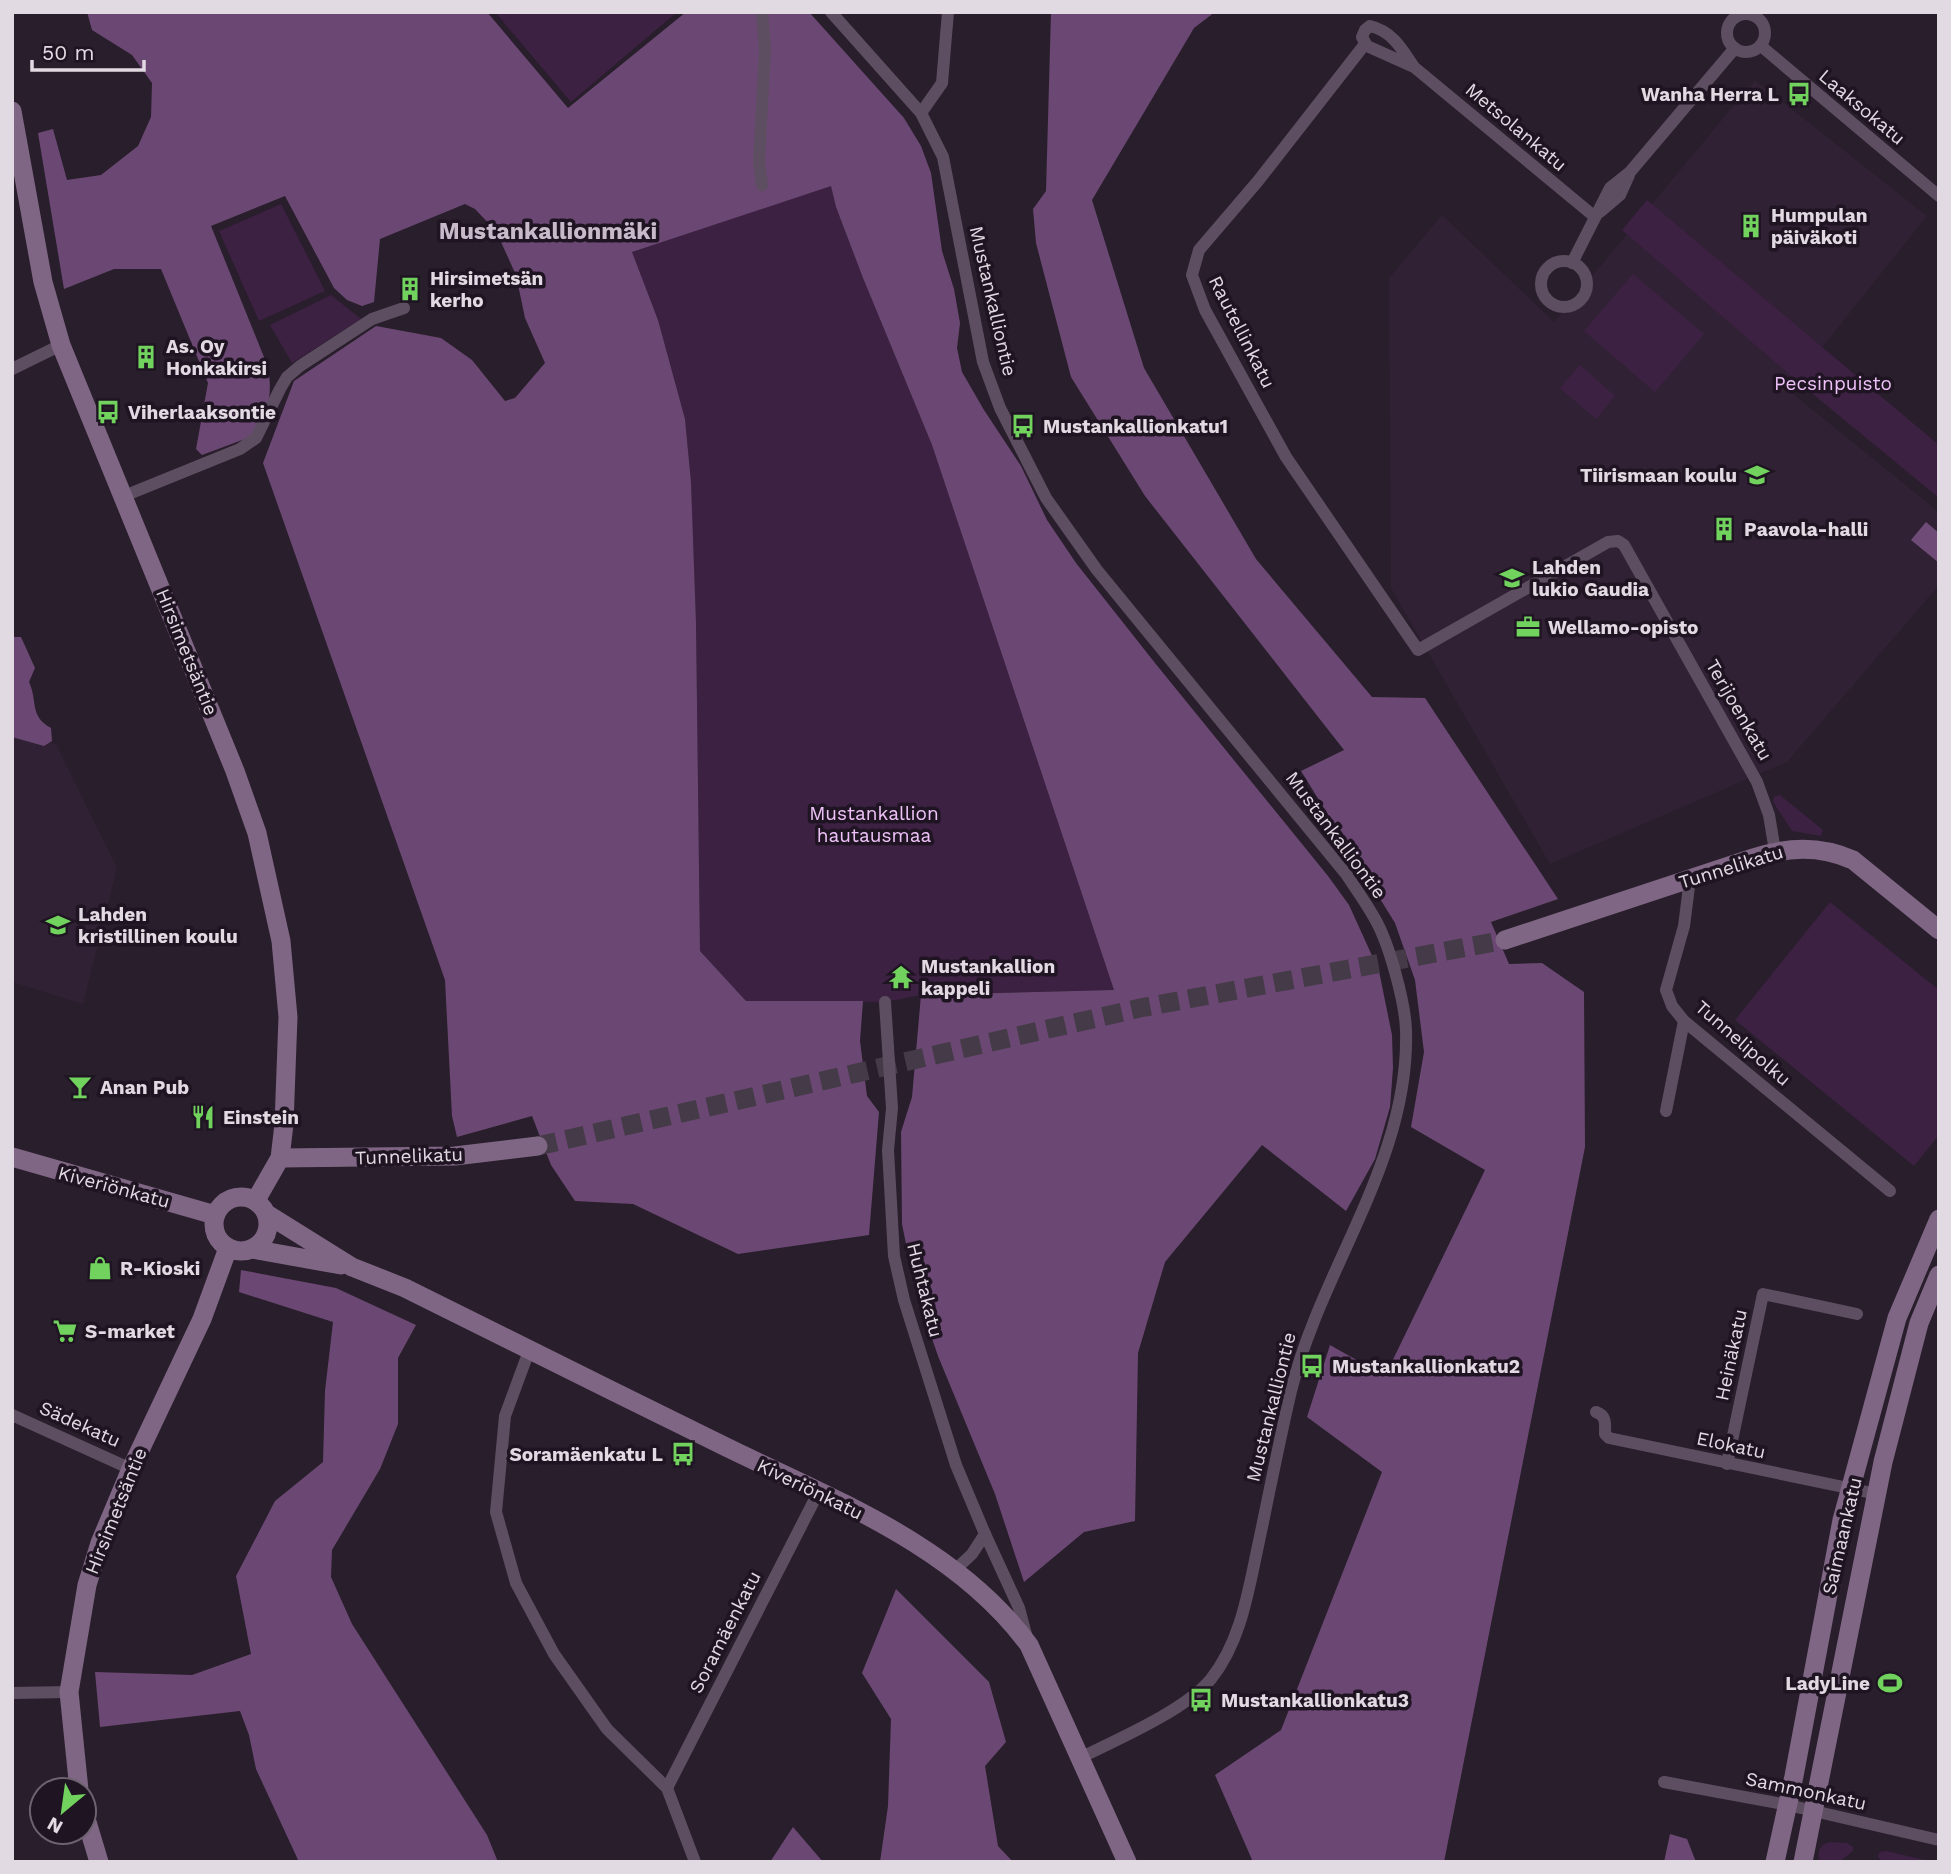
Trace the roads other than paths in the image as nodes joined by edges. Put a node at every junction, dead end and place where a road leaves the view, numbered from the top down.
1 (762, 12) edge
2 (831, 12) edge
3 (948, 12) edge
4 (1760, 15) edge
5 (1727, 16) edge
6 (1365, 44) junction
7 (1761, 46) junction
8 (1735, 48) junction
9 (1414, 67) junction
10 (12, 111) edge
11 (921, 113) junction
12 (762, 185) dead end
13 (1939, 196) edge
14 (1594, 217) junction
15 (1572, 262) dead end
16 (404, 308) dead end
17 (61, 345) junction
18 (12, 369) edge
19 (124, 496) junction
20 (1418, 650) joint
21 (1775, 850) junction
22 (1689, 879) junction
23 (1939, 930) edge
24 (1505, 940) tunnel mouth
25 (885, 1002) dead end
26 (1684, 1021) junction
27 (1666, 1111) dead end
28 (538, 1146) tunnel mouth
29 (12, 1157) edge
30 (280, 1158) junction
31 (1890, 1191) dead end
32 (261, 1207) junction
33 (215, 1215) junction
34 (1939, 1219) edge
35 (228, 1248) junction
36 (252, 1249) junction
37 (352, 1267) junction
38 (1939, 1275) edge
39 (1857, 1314) dead end
40 (530, 1351) junction
41 (1596, 1412) dead end
42 (12, 1415) edge
43 (1727, 1464) junction
44 (131, 1469) junction
45 (1851, 1488) junction
46 (818, 1493) junction
47 (1877, 1494) junction
48 (985, 1534) junction
49 (955, 1570) junction
50 (1029, 1645) junction
51 (69, 1692) junction
52 (12, 1693) edge
53 (1080, 1758) junction
54 (78, 1776) edge
55 (1664, 1782) dead end
56 (667, 1788) junction
57 (1788, 1805) junction
58 (1814, 1812) junction
59 (1939, 1840) edge
60 (695, 1862) edge
61 (1127, 1862) edge
62 (1775, 1862) edge
63 (1803, 1862) edge

1 - 12 street
2 - 11 street, Mustankalliontie
3 - 11 street
4 - 5 street
4 - 7 street
5 - 8 street
6 - 9 street, Metsolankatu
6 - 9 street, Metsolankatu
6 - 20 street, Rautellinkatu
7 - 8 street
7 - 13 street, Laaksokatu
8 - 14 street
9 - 14 street, Metsolankatu
10 - 17 street, Hirsimetsäntie
11 - 53 street, Mustankalliontie
14 - 15 street
16 - 19 street
17 - 18 street
17 - 19 street, Hirsimetsäntie
19 - 30 street, Hirsimetsäntie
20 - 21 street, Terijoenkatu
21 - 22 street, Tunnelikatu
21 - 23 street, Tunnelikatu
22 - 24 street, Tunnelikatu
22 - 26 street, Tunnelipolku
25 - 48 street, Huhtakatu
26 - 27 street
26 - 31 street, Tunnelipolku
28 - 30 street, Tunnelikatu
29 - 33 street, Kiveriönkatu
30 - 32 street, Hirsimetsäntie
32 - 33 street
32 - 36 street
32 - 37 street, Kiveriönkatu
33 - 35 street
34 - 45 street, Saimaankatu
35 - 36 street
35 - 44 street, Hirsimetsäntie
36 - 37 street, Kiveriönkatu
37 - 40 street, Kiveriönkatu
38 - 47 street, Saimaankatu
39 - 43 street, Heinäkatu
40 - 46 street, Kiveriönkatu
40 - 56 street
41 - 43 street, Elokatu
42 - 44 street, Sädekatu
43 - 45 street, Elokatu
44 - 51 street, Hirsimetsäntie
45 - 47 street, Elokatu
45 - 57 street, Saimaankatu
46 - 49 street, Kiveriönkatu
46 - 56 street, Soramäenkatu
47 - 58 street, Saimaankatu
48 - 49 street
48 - 50 street, Huhtakatu
49 - 50 street, Kiveriönkatu
50 - 53 street, Kiveriönkatu
51 - 52 street
51 - 54 street, Hirsimetsäntie
53 - 61 street, Kiveriönkatu
55 - 57 street, Sammonkatu
56 - 60 street
57 - 58 street, Sammonkatu
57 - 62 street, Saimaankatu
58 - 59 street, Sammonkatu
58 - 63 street, Saimaankatu

